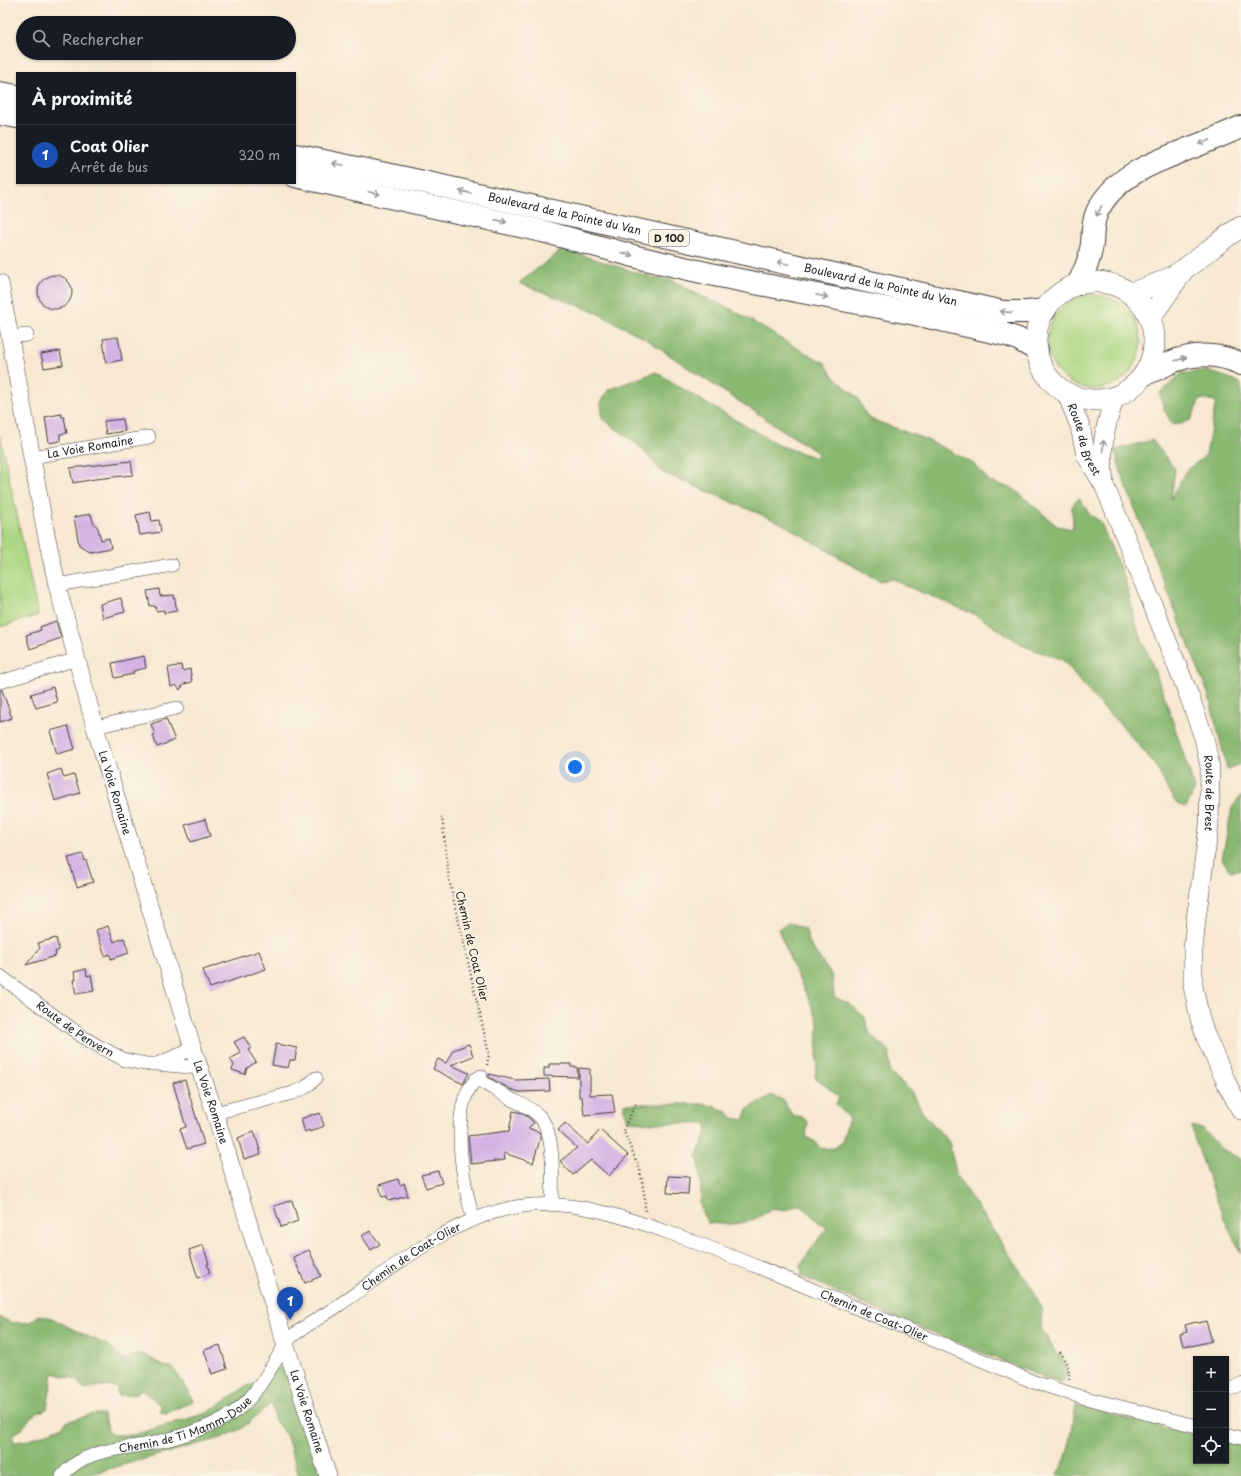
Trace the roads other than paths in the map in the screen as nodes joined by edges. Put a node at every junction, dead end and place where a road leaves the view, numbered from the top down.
1 (0, 93) edge
2 (16, 96) edge
3 (0, 114) edge
4 (16, 117) edge
5 (1241, 127) edge
6 (296, 155) edge
7 (296, 176) edge
8 (1241, 226) edge
9 (1184, 270) junction
10 (0, 283) edge
11 (1078, 284) junction
12 (1130, 293) junction
13 (1045, 310) junction
14 (1150, 318) junction
15 (1037, 350) junction
16 (1241, 364) edge
17 (1145, 374) junction
18 (1066, 392) junction
19 (1115, 397) junction
20 (149, 437) dead end
21 (32, 458) junction
22 (1104, 485) junction
23 (172, 565) dead end
24 (57, 585) junction
25 (77, 659) junction
26 (0, 682) edge
27 (177, 708) dead end
28 (95, 727) junction
29 (0, 976) edge
30 (193, 1049) junction
31 (157, 1064) junction
32 (200, 1068) junction
33 (316, 1078) dead end
34 (1241, 1110) edge
35 (215, 1113) junction
36 (552, 1204) junction
37 (474, 1220) junction
38 (285, 1343) junction
39 (1241, 1384) edge
40 (1229, 1390) edge
41 (1193, 1425) edge
42 (1229, 1435) edge
43 (1241, 1438) edge
44 (62, 1476) edge
45 (328, 1476) edge

1 - 2 highway
3 - 4 highway
5 -> 11 highway
13 -> 6 highway, Boulevard de la Pointe du Van / D 100
7 -> 15 highway, Boulevard de la Pointe du Van / D 100
8 - 9 main road
9 - 12 main road
9 - 14 main road
10 - 21 street, La Voie Romaine
11 - 12 main road
11 - 13 main road
12 - 14 main road
13 - 15 main road
14 - 17 main road
15 - 18 main road
17 -> 16 highway
17 - 19 main road
18 - 19 main road
18 - 22 main road, Route de Brest
22 -> 19 main road, Route de Brest
20 - 21 street, La Voie Romaine
21 - 24 street, La Voie Romaine
22 - 34 main road, Route de Brest
23 - 24 street
24 - 25 street, La Voie Romaine
25 - 26 street
25 - 28 street, La Voie Romaine
27 - 28 street
28 - 30 street, La Voie Romaine
29 - 31 street, Route de Penvern
30 - 31 street, Route de Penvern
30 - 32 street, La Voie Romaine
31 - 32 street, Route de Penvern
32 - 35 street, La Voie Romaine
33 - 35 street
35 - 38 street, La Voie Romaine
36 - 37 street, Chemin de Coat-Olier
36 - 37 street
36 - 41 street, Chemin de Coat-Olier
37 - 38 street, Chemin de Coat-Olier
38 - 44 street, Chemin de Ti Mamm-Doue
38 - 45 street, La Voie Romaine
39 - 40 street
42 - 43 street

